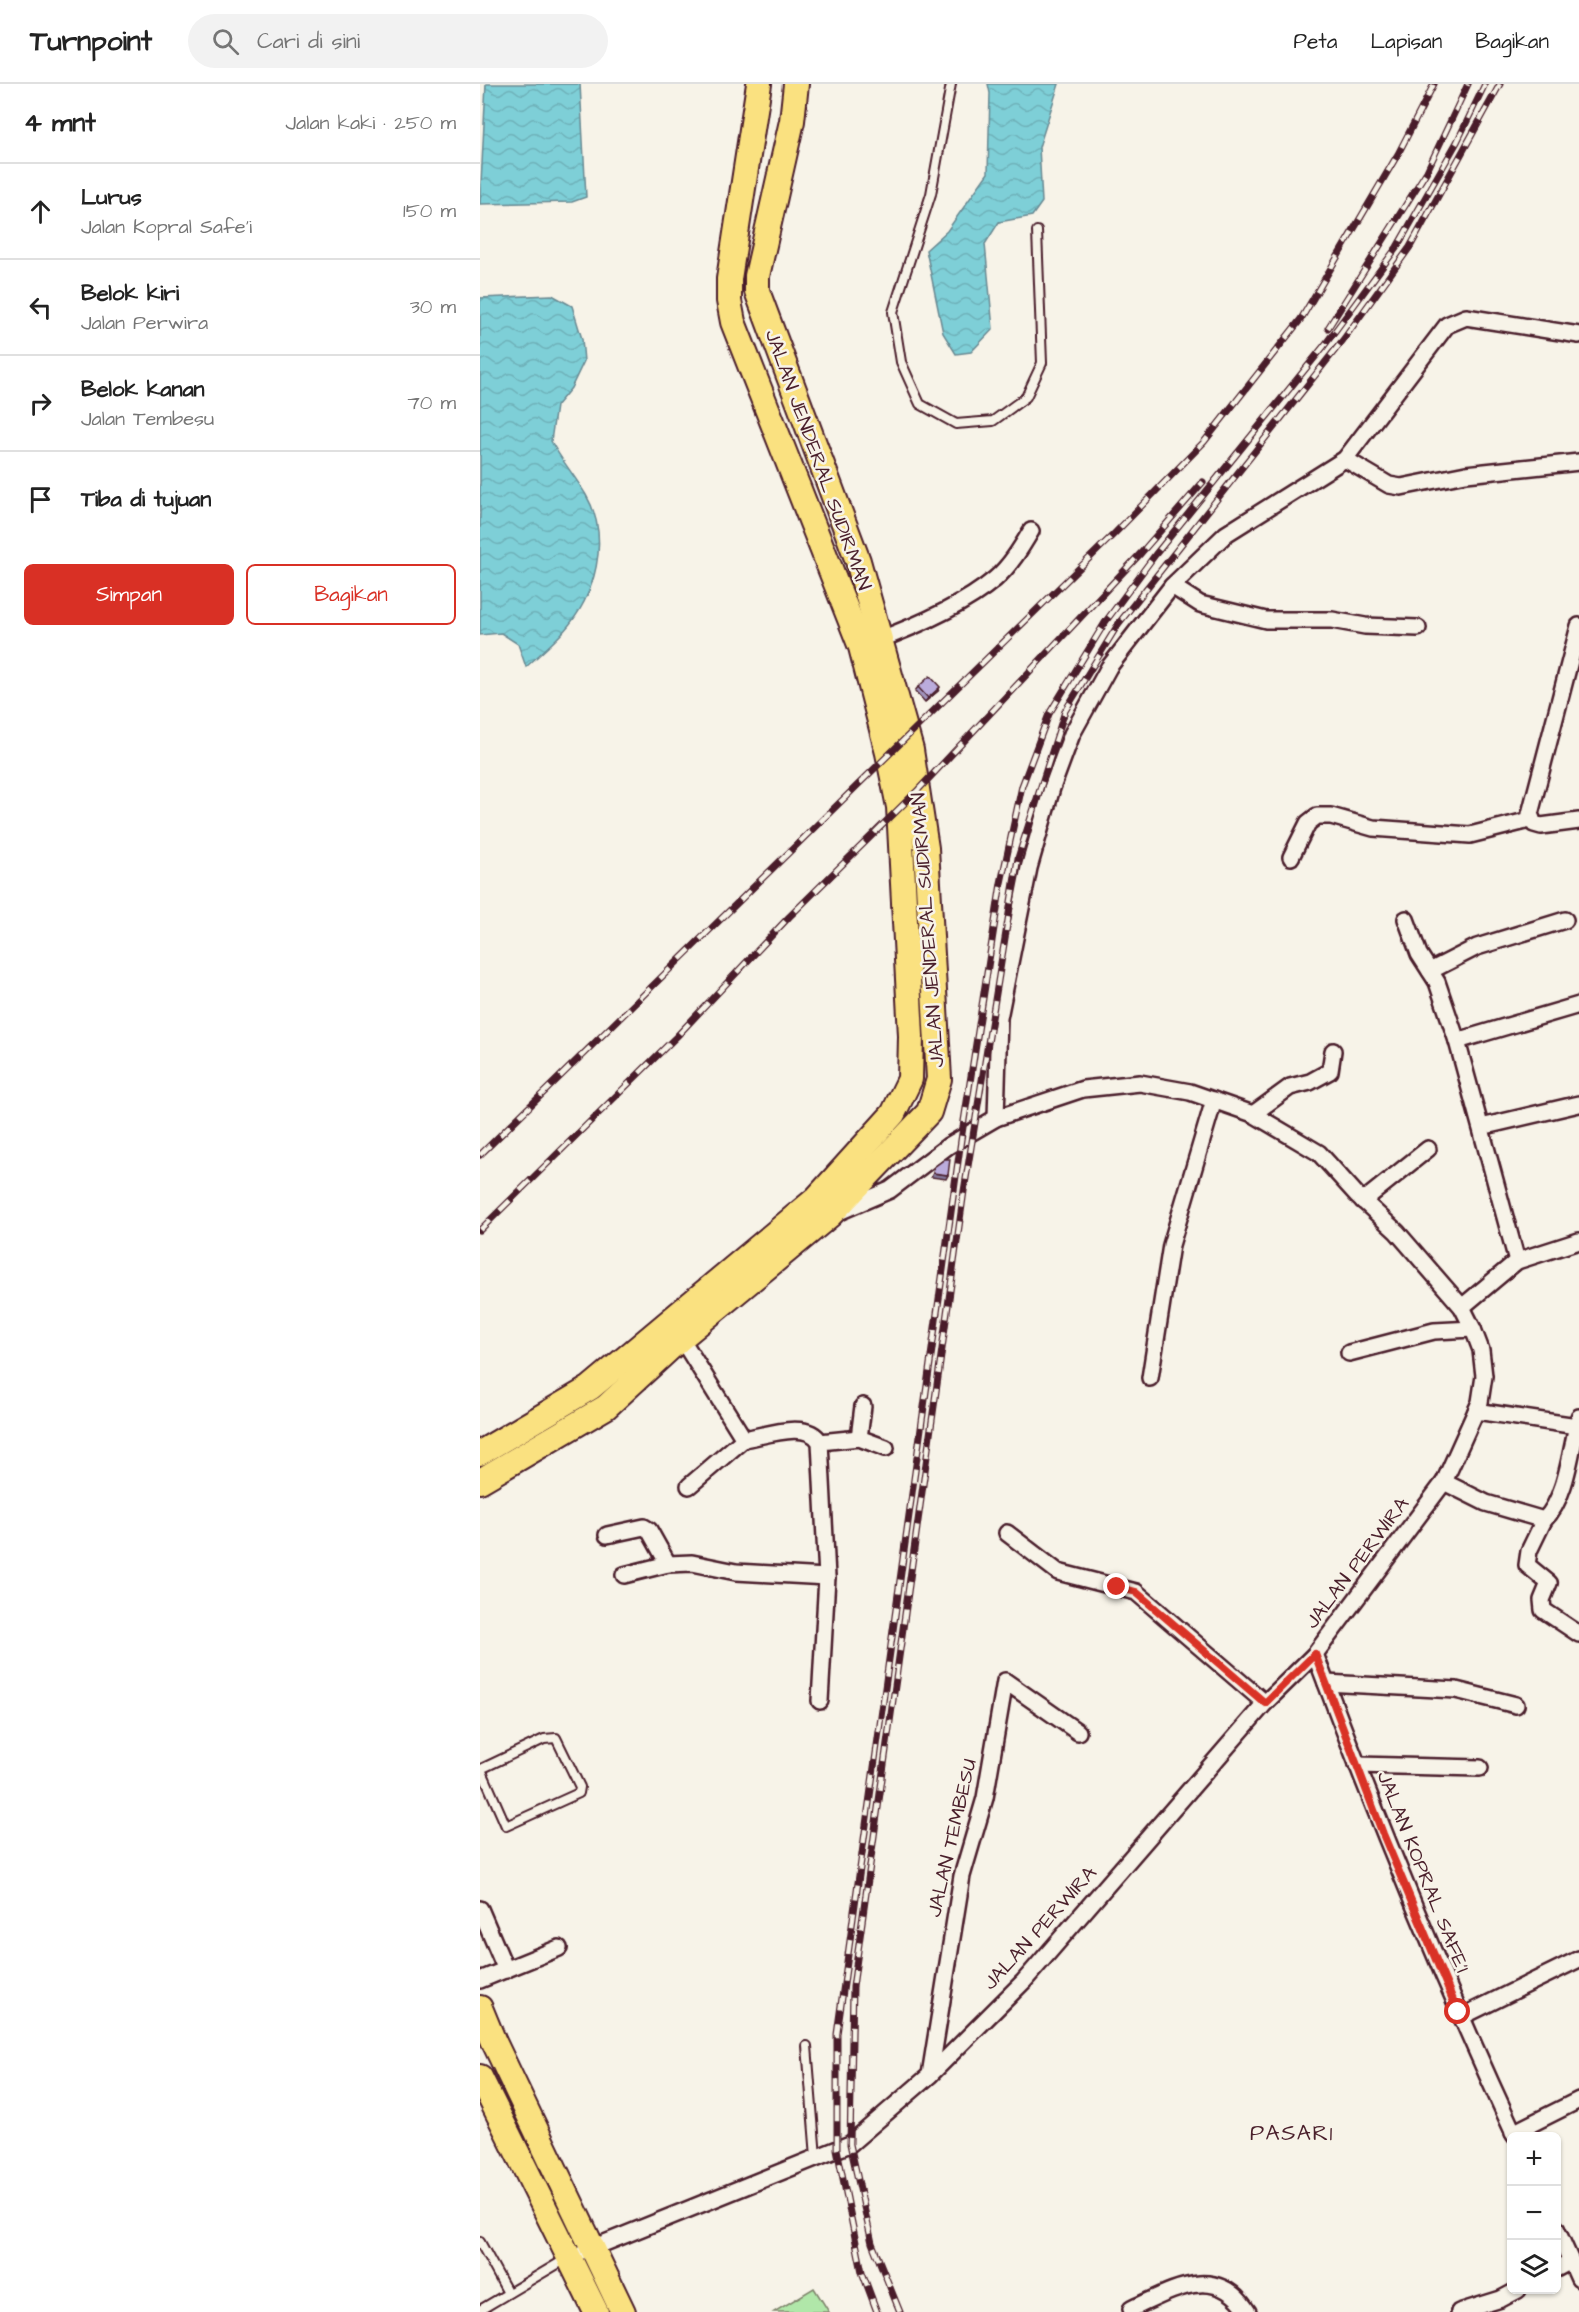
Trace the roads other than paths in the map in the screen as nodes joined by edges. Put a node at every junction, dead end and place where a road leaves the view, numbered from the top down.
1 (759, 84) edge
2 (796, 84) edge
3 (951, 84) edge
4 (1036, 231) dead end
5 (1579, 335) edge
6 (1345, 459) junction
7 (1579, 462) edge
8 (1031, 531) dead end
9 (1172, 586) junction
10 (1579, 626) edge
11 (1418, 628) dead end
12 (870, 644) junction
13 (1530, 820) junction
14 (1579, 821) edge
15 (1290, 857) dead end
16 (1406, 920) dead end
17 (1565, 920) dead end
18 (1430, 971) junction
19 (1579, 1005) edge
20 (1457, 1041) junction
21 (1333, 1051) dead end
22 (1214, 1100) junction
23 (1579, 1104) edge
24 (1253, 1114) junction
25 (996, 1118) junction
26 (1481, 1127) junction
27 (1428, 1149) dead end
28 (1363, 1201) junction
29 (823, 1207) junction
30 (1579, 1241) edge
31 (1517, 1261) junction
32 (1462, 1307) junction
33 (1473, 1329) junction
34 (681, 1338) junction
35 (1349, 1353) dead end
36 (1150, 1378) dead end
37 (863, 1406) dead end
38 (1476, 1411) junction
39 (1578, 1422) edge
40 (859, 1438) junction
41 (744, 1439) junction
42 (820, 1442) junction
43 (886, 1448) dead end
44 (480, 1453) edge
45 (1572, 1475) edge
46 (480, 1481) edge
47 (1443, 1482) junction
48 (689, 1486) dead end
49 (1544, 1520) junction
50 (1007, 1533) dead end
51 (607, 1535) dead end
52 (668, 1564) junction
53 (624, 1575) dead end
54 (827, 1577) junction
55 (1579, 1634) edge
56 (1315, 1654) junction
57 (1326, 1683) junction
58 (820, 1701) dead end
59 (1265, 1703) junction
60 (1516, 1705) dead end
61 (1078, 1732) dead end
62 (1357, 1765) junction
63 (1480, 1768) dead end
64 (480, 1769) edge
65 (480, 1909) edge
66 (559, 1948) dead end
67 (1579, 1959) edge
68 (506, 1970) junction
69 (480, 1980) edge
70 (480, 2008) edge
71 (1461, 2017) junction
72 (487, 2046) edge
73 (807, 2046) dead end
74 (930, 2074) junction
75 (480, 2077) edge
76 (1579, 2100) edge
77 (1513, 2132) edge
78 (1520, 2132) edge
79 (816, 2157) junction
80 (1561, 2235) edge
81 (480, 2242) edge
82 (593, 2247) junction
83 (1573, 2256) edge
84 (570, 2257) junction
85 (1561, 2266) edge
86 (1579, 2279) edge
87 (508, 2293) junction
88 (1510, 2294) edge
89 (1131, 2309) dead end
90 (480, 2310) edge
91 (596, 2312) edge
92 (623, 2312) edge
93 (1248, 2312) edge
94 (1459, 2312) edge

1 - 12 highway, JALAN JENDERAL SUDIRMAN
2 - 12 highway, JALAN JENDERAL SUDIRMAN
3 - 4 lane
5 - 6 street
6 - 7 street
6 - 9 street
8 - 12 street
9 - 11 street
9 - 25 street
10 - 13 street
12 - 29 highway, JALAN JENDERAL SUDIRMAN
13 - 14 street
13 - 15 street
16 - 18 street
17 - 18 street
18 - 20 street
19 - 20 street
20 - 26 street
21 - 24 street
22 - 24 street, JALAN PERWIRA
22 - 25 street, JALAN PERWIRA
22 - 36 street
23 - 26 street
24 - 28 street, JALAN PERWIRA
25 - 29 street, JALAN PERWIRA
26 - 31 street
27 - 28 street
28 - 32 street, JALAN PERWIRA
29 - 34 highway, JALAN JENDERAL SUDIRMAN
29 - 44 highway, JALAN JENDERAL SUDIRMAN
30 - 31 street
31 - 32 street
32 - 33 street, JALAN PERWIRA
33 - 35 street
33 - 38 street, JALAN PERWIRA
34 - 41 street
34 - 46 highway, JALAN JENDERAL SUDIRMAN
37 - 40 street
38 - 39 street
38 - 47 street, JALAN PERWIRA
39 - 45 street
40 - 42 street
40 - 43 street
41 - 42 street
41 - 48 street
42 - 54 street
45 - 49 street
47 - 49 street
47 - 56 street, JALAN PERWIRA
49 - 55 street
50 - 59 street
51 - 52 street
52 - 53 street
52 - 54 street
54 - 58 street
56 - 57 street, JALAN KOPRAL SAFE'I
56 - 59 street, JALAN PERWIRA
57 - 60 street
57 - 62 street, JALAN KOPRAL SAFE'I
59 - 74 street, JALAN PERWIRA
61 - 74 street, JALAN TEMBESU
62 - 63 street
62 - 71 street, JALAN KOPRAL SAFE'I
64 - 64 lane
65 - 68 street
66 - 68 street
67 - 71 street
68 - 69 street
70 - 72 highway
71 - 77 street, JALAN KOPRAL SAFE'I
72 - 82 highway
73 - 79 lane
74 - 79 street, JALAN PERWIRA
75 - 84 highway
76 - 78 street
79 - 82 street, JALAN PERWIRA
80 - 83 street
81 - 87 lane
82 - 84 street, JALAN PERWIRA
82 - 92 highway
83 - 85 street
83 - 86 street
84 - 87 lane
84 - 91 highway
87 - 90 lane
88 - 94 street
89 - 93 street

